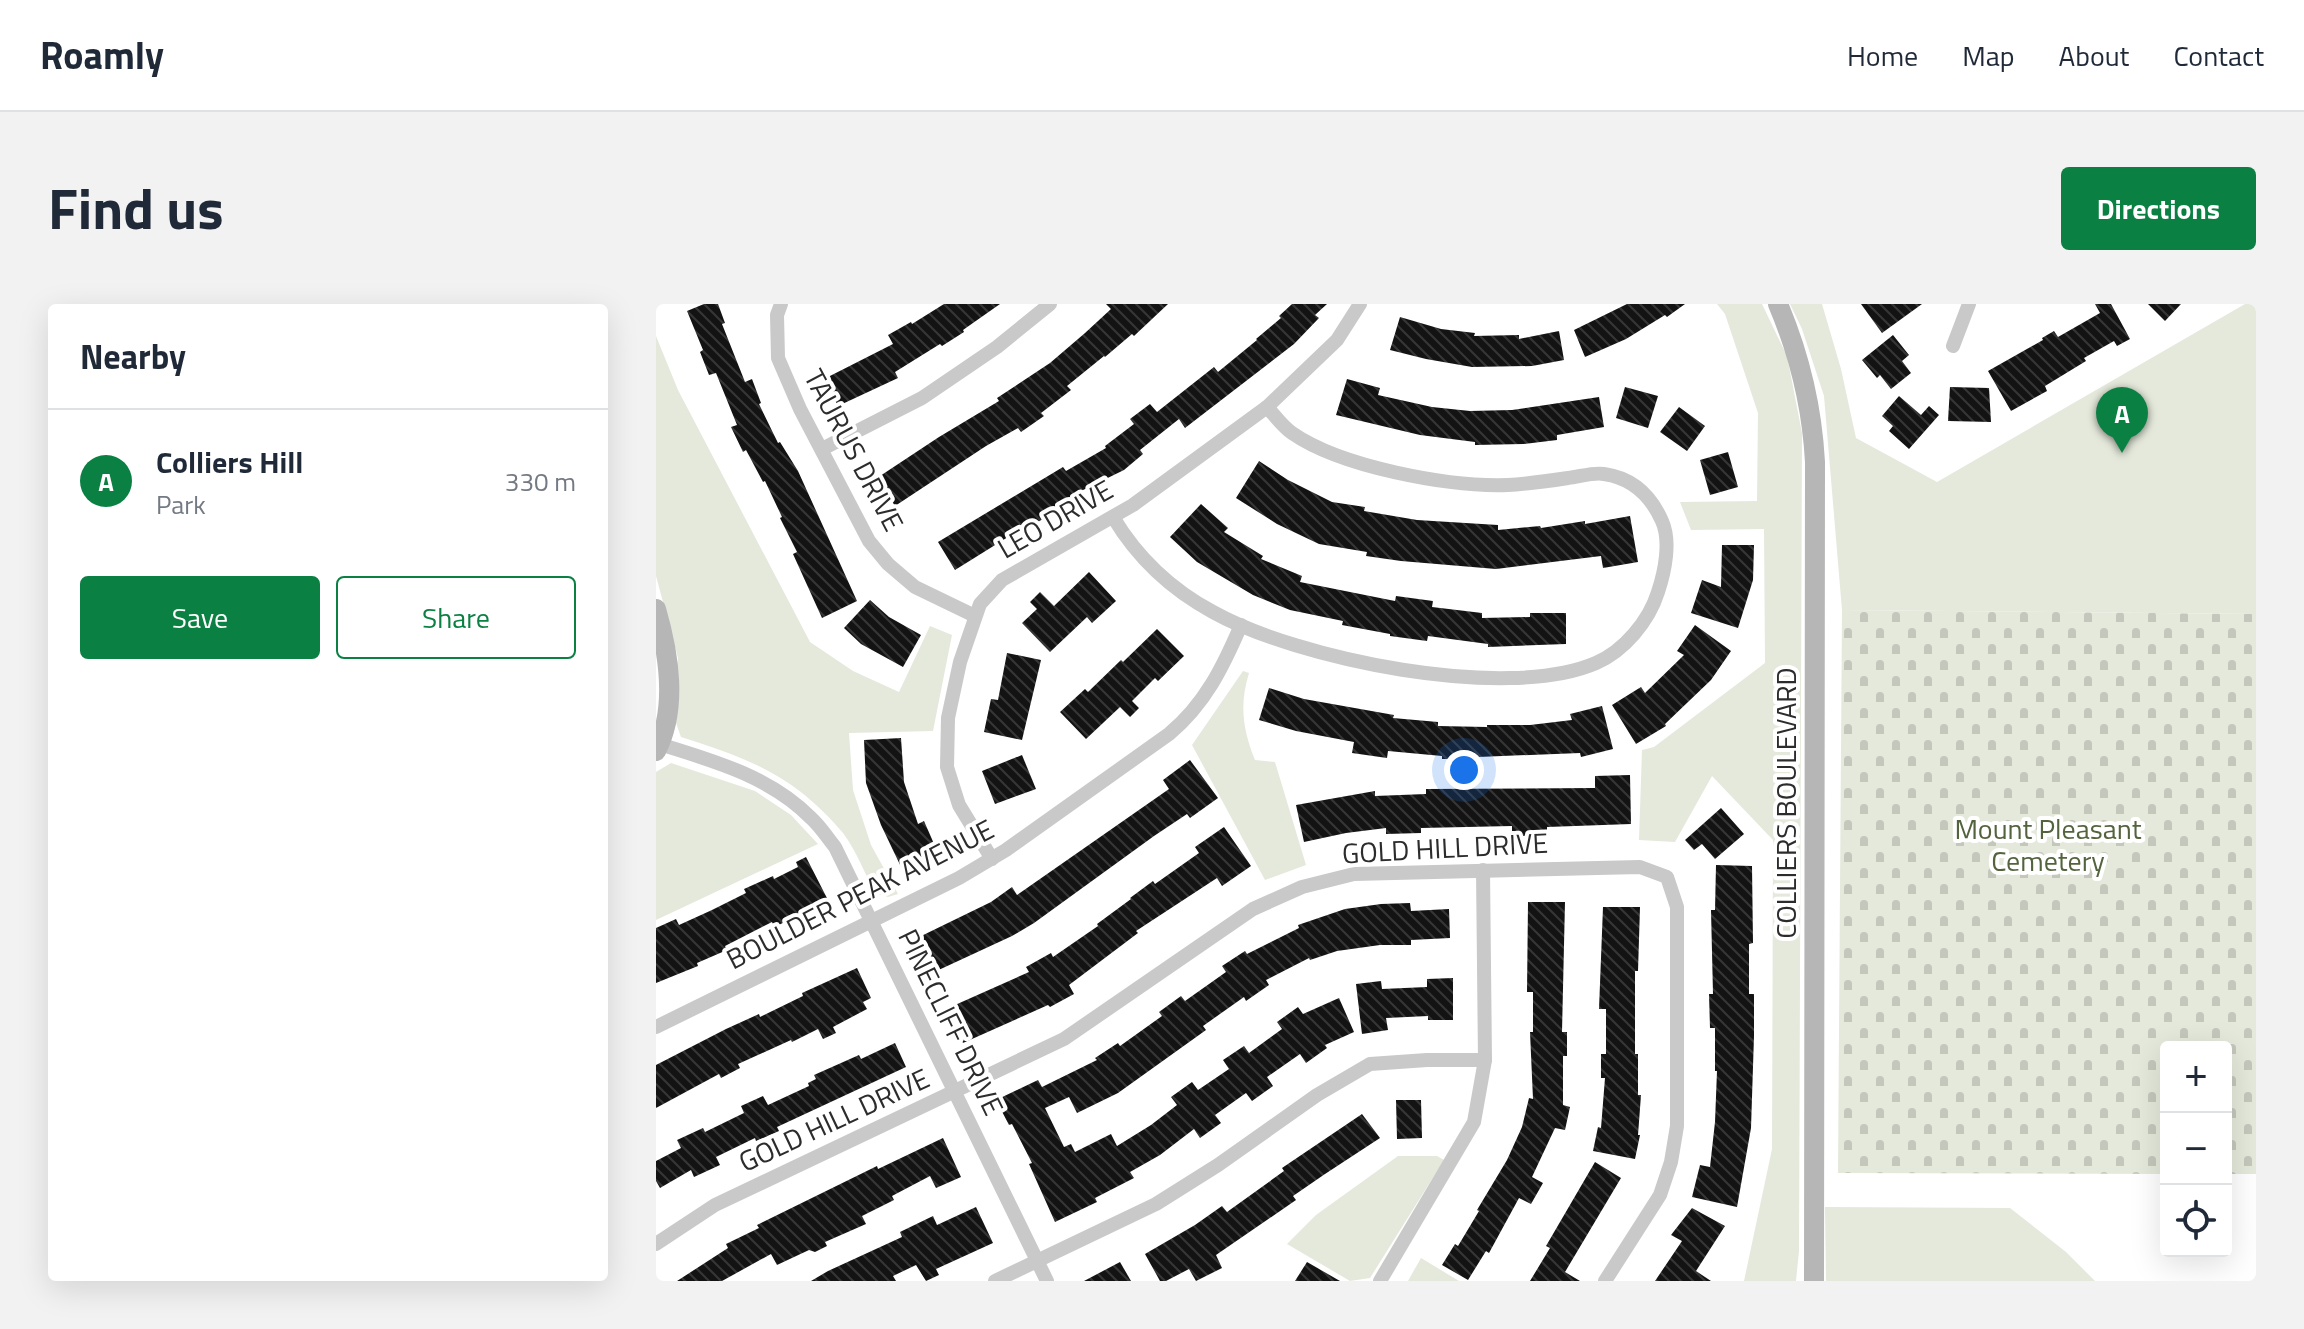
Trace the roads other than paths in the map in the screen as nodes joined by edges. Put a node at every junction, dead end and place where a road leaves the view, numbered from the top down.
1 (781, 304) edge
2 (1050, 304) edge
3 (1360, 304) edge
4 (1775, 304) edge
5 (1969, 304) edge
6 (1953, 346) dead end
7 (1267, 407) junction
8 (822, 449) junction
9 (1113, 517) junction
10 (656, 609) edge
11 (975, 616) junction
12 (1241, 625) junction
13 (657, 746) edge
14 (992, 859) junction
15 (1483, 870) junction
16 (873, 920) junction
17 (656, 1027) edge
18 (1485, 1060) junction
19 (956, 1091) junction
20 (656, 1244) edge
21 (1037, 1261) junction
22 (995, 1281) edge
23 (1047, 1281) edge
24 (1380, 1281) edge
25 (1605, 1281) edge
26 (1814, 1281) edge

1 - 8 street, TAURUS DRIVE
2 - 8 street
3 - 7 street, LEO DRIVE
4 - 26 street, COLLIERS BOULEVARD
5 - 6 street
7 - 9 street, LEO DRIVE
7 - 12 street
8 - 11 street, TAURUS DRIVE
9 - 11 street, LEO DRIVE
9 - 12 street
10 - 13 street
11 - 14 street, LEO DRIVE
12 - 14 street, BOULDER PEAK AVENUE
13 - 16 street, PINECLIFF DRIVE
14 - 16 street, BOULDER PEAK AVENUE
15 - 18 street
15 - 19 street, GOLD HILL DRIVE
15 - 25 street, GOLD HILL DRIVE
16 - 17 street, BOULDER PEAK AVENUE
16 - 19 street, PINECLIFF DRIVE
18 - 21 street
18 - 24 street
19 - 20 street, GOLD HILL DRIVE
19 - 21 street, PINECLIFF DRIVE
21 - 22 street
21 - 23 street, PINECLIFF DRIVE

